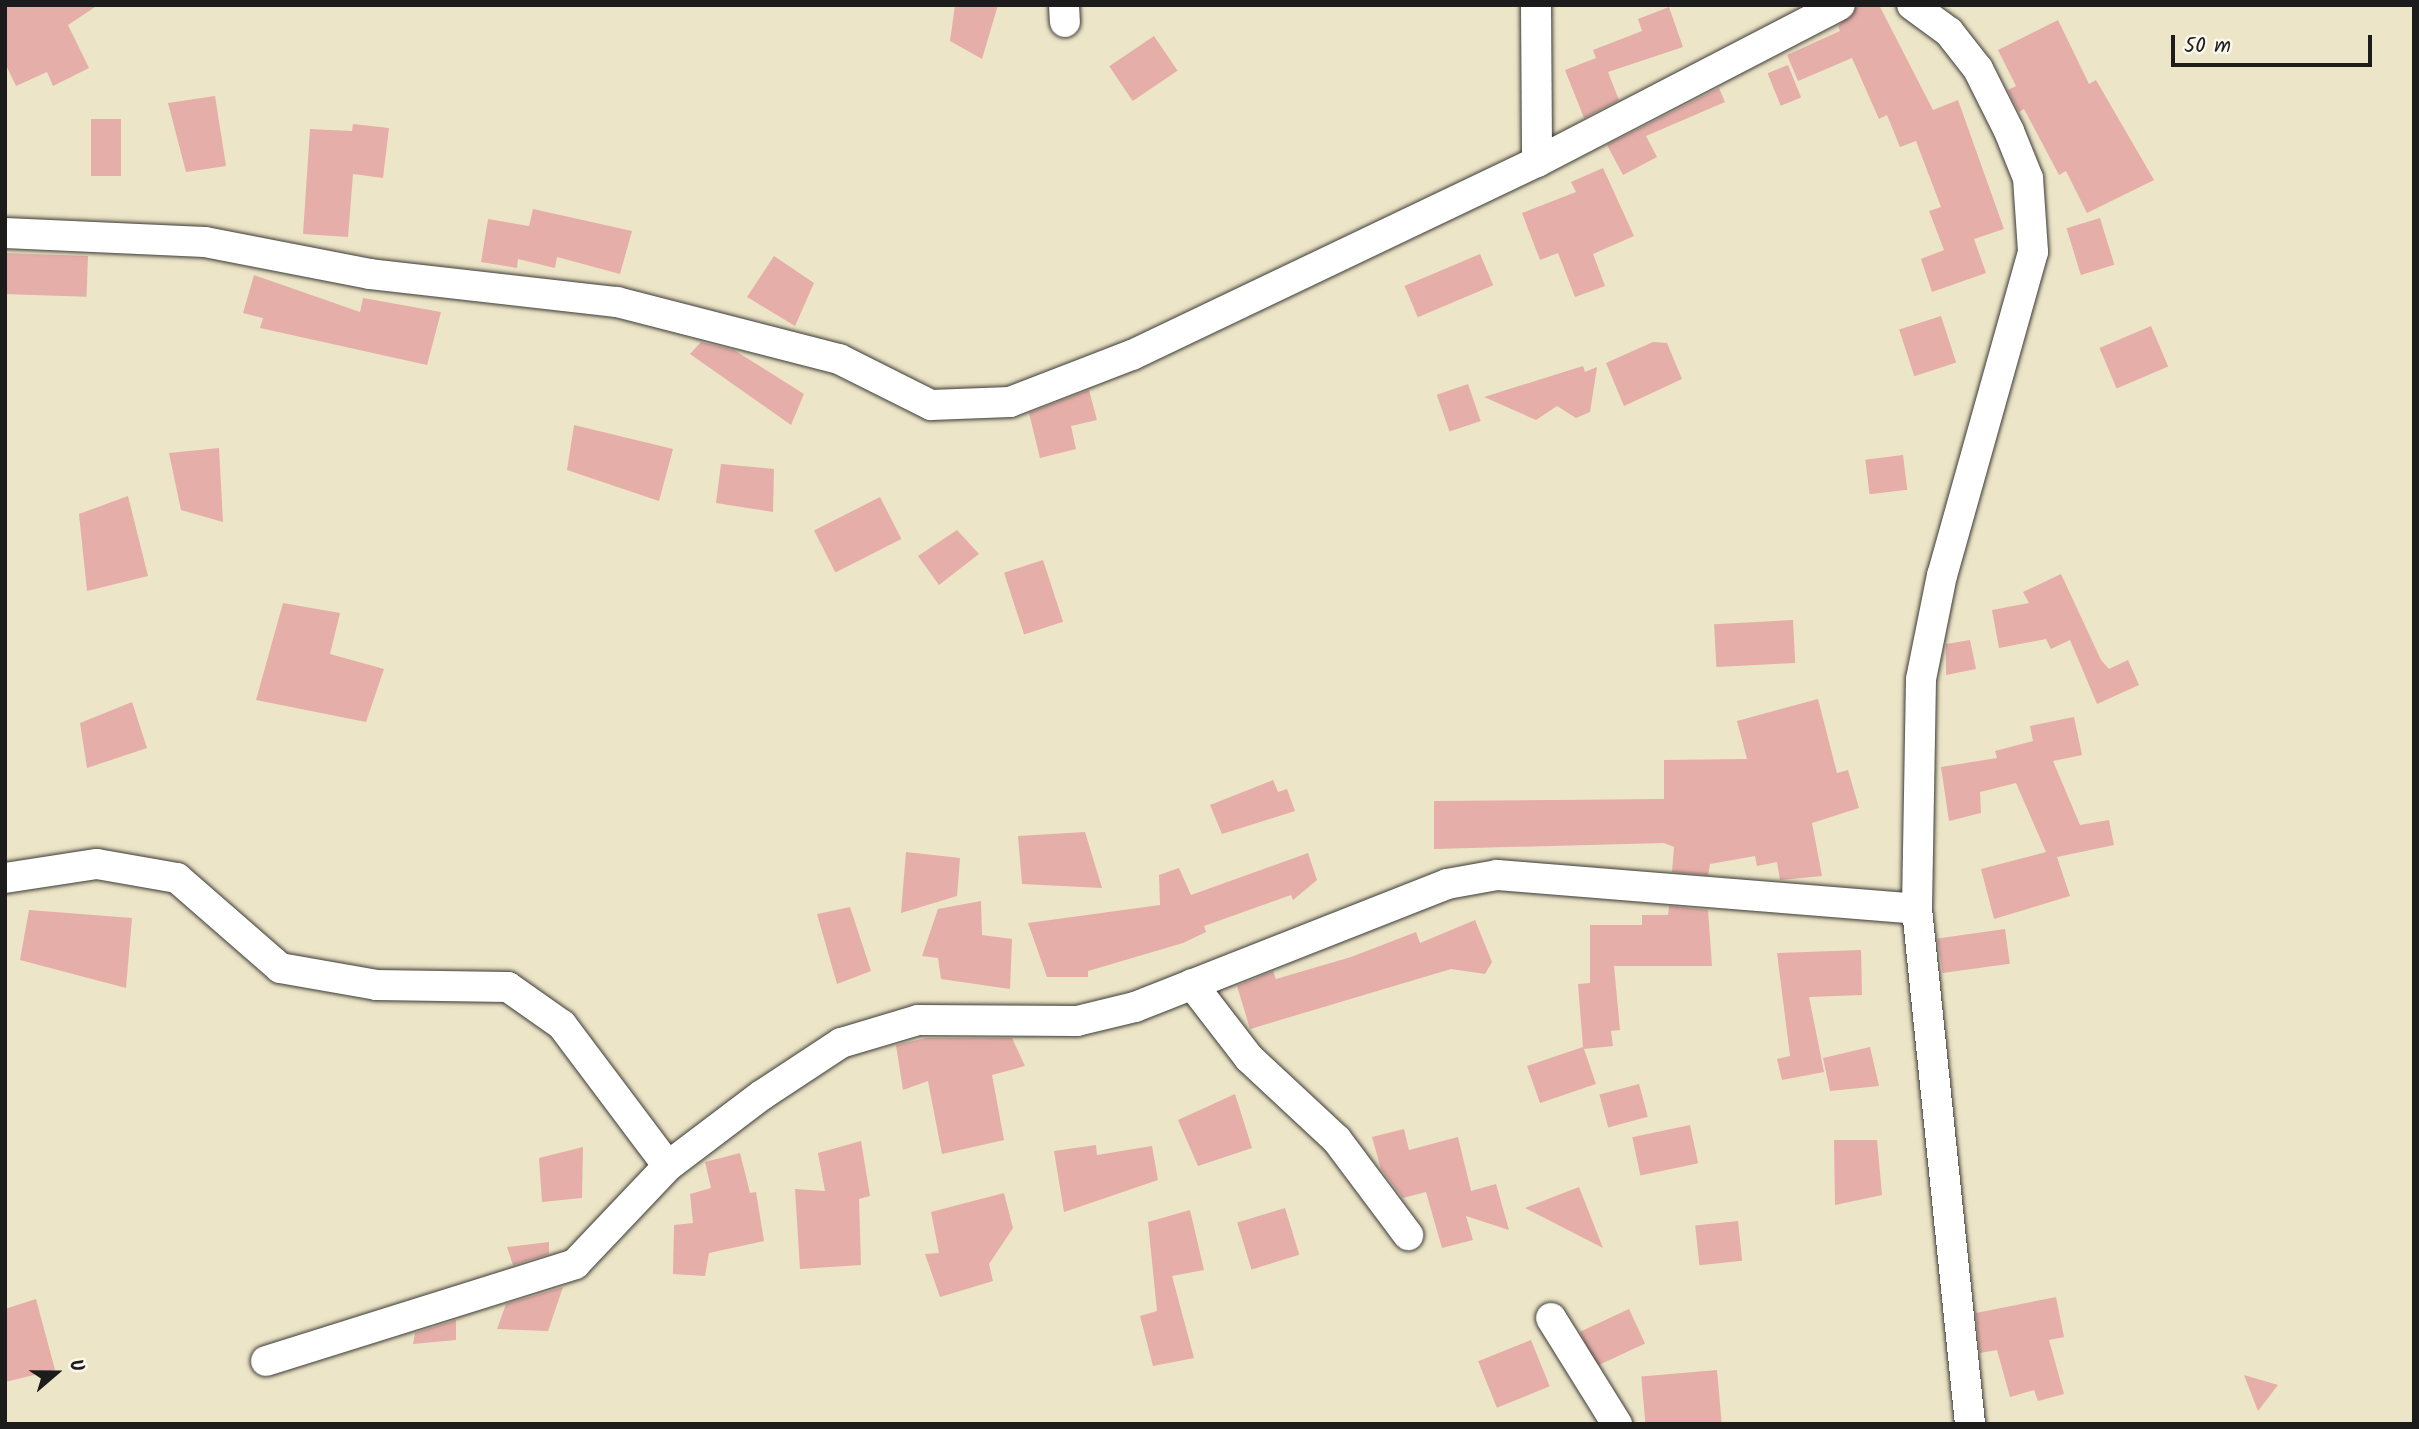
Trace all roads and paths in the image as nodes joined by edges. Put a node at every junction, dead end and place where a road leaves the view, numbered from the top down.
1 (1535, 5) edge
2 (1840, 5) edge
3 (1912, 5) edge
4 (1537, 162) junction
5 (5, 233) edge
6 (5, 878) edge
7 (1917, 909) junction
8 (1192, 985) junction
9 (668, 1166) junction
10 (1408, 1235) dead end
11 (1551, 1318) dead end
12 (266, 1361) dead end
13 (1617, 1424) edge
14 (1970, 1424) edge

1 - 4 street
2 - 4 street
3 - 7 street
4 - 5 street
6 - 9 street
7 - 8 street
7 - 14 street
8 - 9 street
8 - 10 street
9 - 12 street
11 - 13 street

